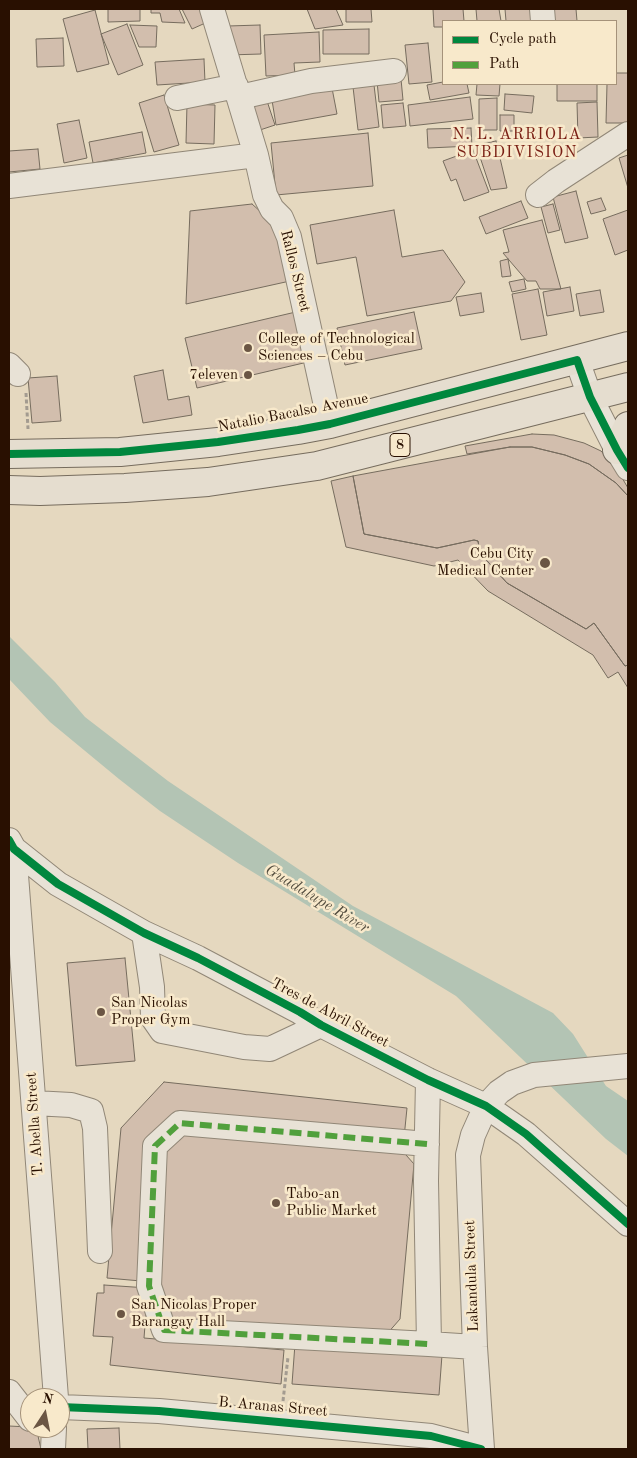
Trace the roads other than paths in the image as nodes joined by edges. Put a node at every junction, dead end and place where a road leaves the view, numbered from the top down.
1 (212, 9) edge
2 (394, 71) dead end
3 (238, 91) junction
4 (177, 98) dead end
5 (628, 134) edge
6 (256, 155) junction
7 (9, 186) edge
8 (538, 195) dead end
9 (628, 346) edge
10 (577, 360) junction
11 (628, 387) edge
12 (590, 397) junction
13 (330, 424) junction
14 (624, 448) edge
15 (19, 454) edge
16 (9, 490) edge
17 (12, 845) edge
18 (144, 933) junction
19 (321, 1025) junction
20 (628, 1066) edge
21 (428, 1080) junction
22 (34, 1104) junction
23 (486, 1106) junction
24 (427, 1144) junction
25 (628, 1224) edge
26 (100, 1251) dead end
27 (429, 1344) junction
28 (475, 1347) junction
29 (55, 1388) edge
30 (70, 1408) edge
31 (385, 1440) edge
32 (482, 1449) edge

1 - 3 street, Rallos Street
2 - 3 street
3 - 4 street
3 - 6 street, Rallos Street
5 - 8 street
6 - 7 street
6 - 13 street, Rallos Street
9 - 10 main road, Natalio Bacalso Avenue
10 - 12 street
10 - 13 main road, Natalio Bacalso Avenue
11 - 12 main road, 8
12 - 14 street
12 - 16 main road, 8
13 - 15 main road, Natalio Bacalso Avenue
17 - 18 street, Tres de Abril Street
17 - 22 street, T. Abella Street
18 - 19 street, Tres de Abril Street
18 - 19 street
19 - 21 street, Tres de Abril Street
20 - 23 street
21 - 23 street, Tres de Abril Street
21 - 24 street
22 - 26 street
22 - 29 street, T. Abella Street
23 - 25 street, Tres de Abril Street
23 - 28 street, Lakandula Street
24 - 27 street
24 - 27 street
27 - 28 street
28 - 32 street, Lakandula Street
30 - 31 street, B. Aranas Street
31 - 32 street, B. Aranas Street

